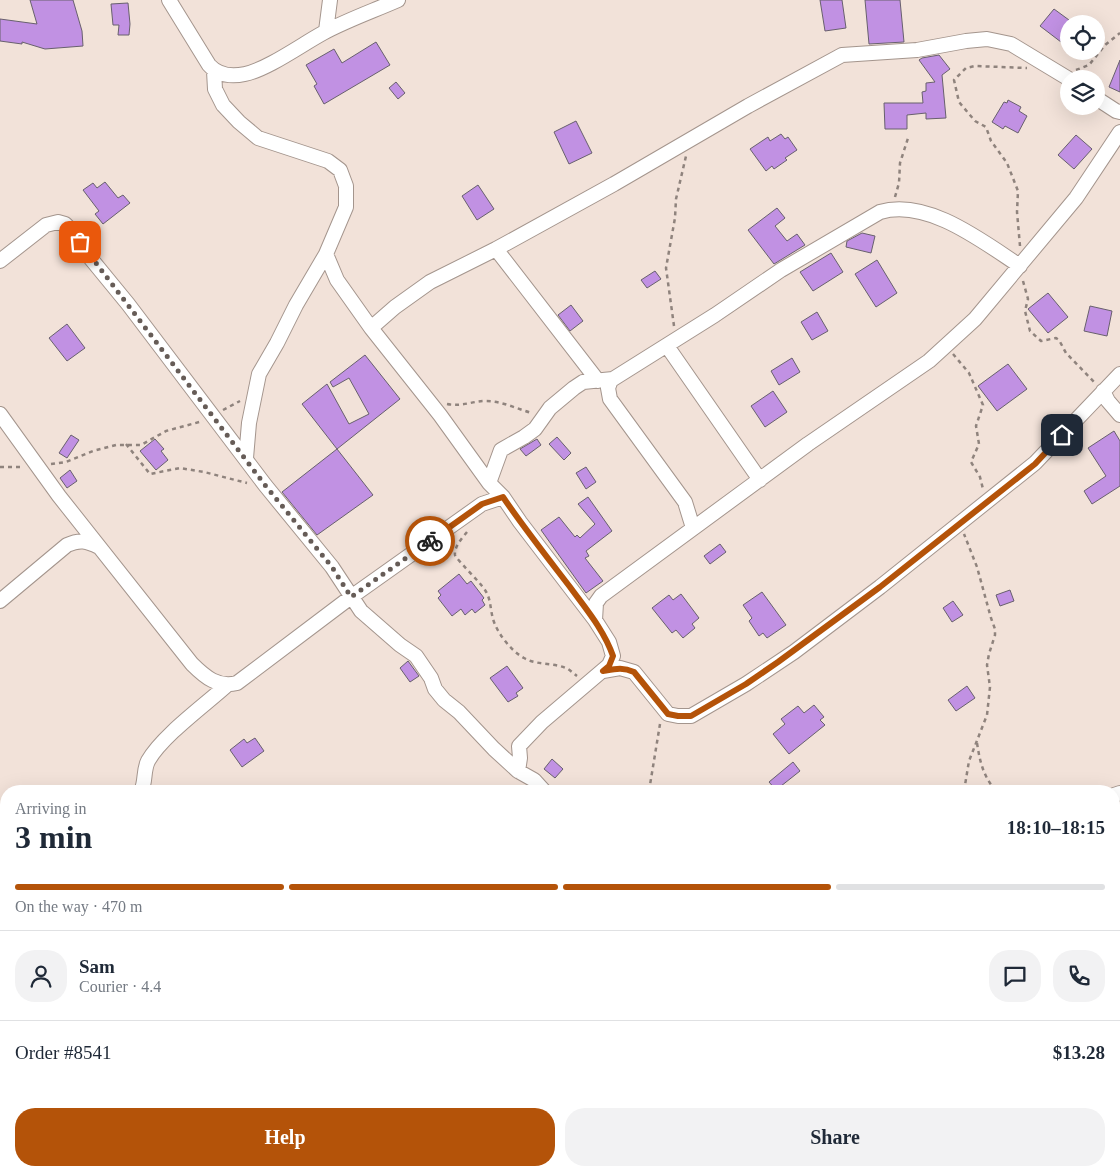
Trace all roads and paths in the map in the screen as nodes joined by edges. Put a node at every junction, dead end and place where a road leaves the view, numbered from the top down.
1 (169, 0) edge
2 (330, 0) edge
3 (398, 0) edge
4 (326, 31) junction
5 (1120, 33) edge
6 (1046, 65) junction
7 (1076, 70) edge
8 (214, 71) junction
9 (1060, 73) edge
10 (1105, 104) edge
11 (1120, 112) edge
12 (1120, 132) edge
13 (909, 134) dead end
14 (686, 142) junction
15 (880, 212) junction
16 (496, 249) junction
17 (326, 254) junction
18 (0, 261) edge
19 (1020, 265) junction
20 (371, 328) junction
21 (672, 343) junction
22 (944, 347) junction
23 (1120, 374) edge
24 (605, 380) junction
25 (1104, 391) junction
26 (255, 395) junction
27 (431, 403) junction
28 (0, 414) edge
29 (546, 414) junction
30 (213, 415) junction
31 (1120, 415) edge
32 (126, 444) junction
33 (246, 458) junction
34 (0, 467) edge
35 (37, 467) junction
36 (760, 480) junction
37 (489, 483) junction
38 (265, 485) junction
39 (503, 497) junction
40 (986, 503) junction
41 (960, 524) junction
42 (470, 527) dead end
43 (693, 528) junction
44 (100, 548) junction
45 (351, 597) junction
46 (0, 601) edge
47 (595, 620) junction
48 (603, 671) junction
49 (589, 683) junction
50 (227, 685) junction
51 (663, 709) junction
52 (977, 742) junction
53 (518, 770) junction
54 (142, 785) edge
55 (539, 785) edge
56 (650, 785) edge
57 (965, 785) edge
58 (991, 785) edge

1 - 8 street
2 - 4 street
3 - 4 street
4 - 8 street
5 - 7 path
6 - 9 street
6 - 14 street
6 - 19 path
8 - 17 street
10 - 11 street
12 - 19 street
13 - 15 path
14 - 16 street
14 - 21 path
15 - 19 street
15 - 21 street
16 - 20 street
16 - 24 street
17 - 20 street
17 - 26 street
18 - 30 street
19 - 22 street
19 - 25 path
20 - 27 street
21 - 24 street
21 - 36 street
22 - 36 street
22 - 40 path
23 - 25 street
24 - 29 street
24 - 43 street
25 - 31 street
25 - 40 street
26 - 30 path
26 - 33 street
27 - 29 path
27 - 37 street
28 - 35 street
29 - 37 street
30 - 32 path
30 - 33 street
32 - 35 path
32 - 38 path
33 - 38 street
34 - 35 path
35 - 44 street
36 - 43 street
37 - 39 street
38 - 45 street
39 - 45 street
39 - 47 street
40 - 41 street
41 - 51 street
41 - 52 path
42 - 49 path
43 - 47 street
44 - 46 street
44 - 50 street
45 - 50 street
45 - 53 street
47 - 48 street
48 - 49 street
48 - 51 street
49 - 53 street
50 - 54 street
51 - 56 path
52 - 57 path
52 - 58 path
53 - 55 street

